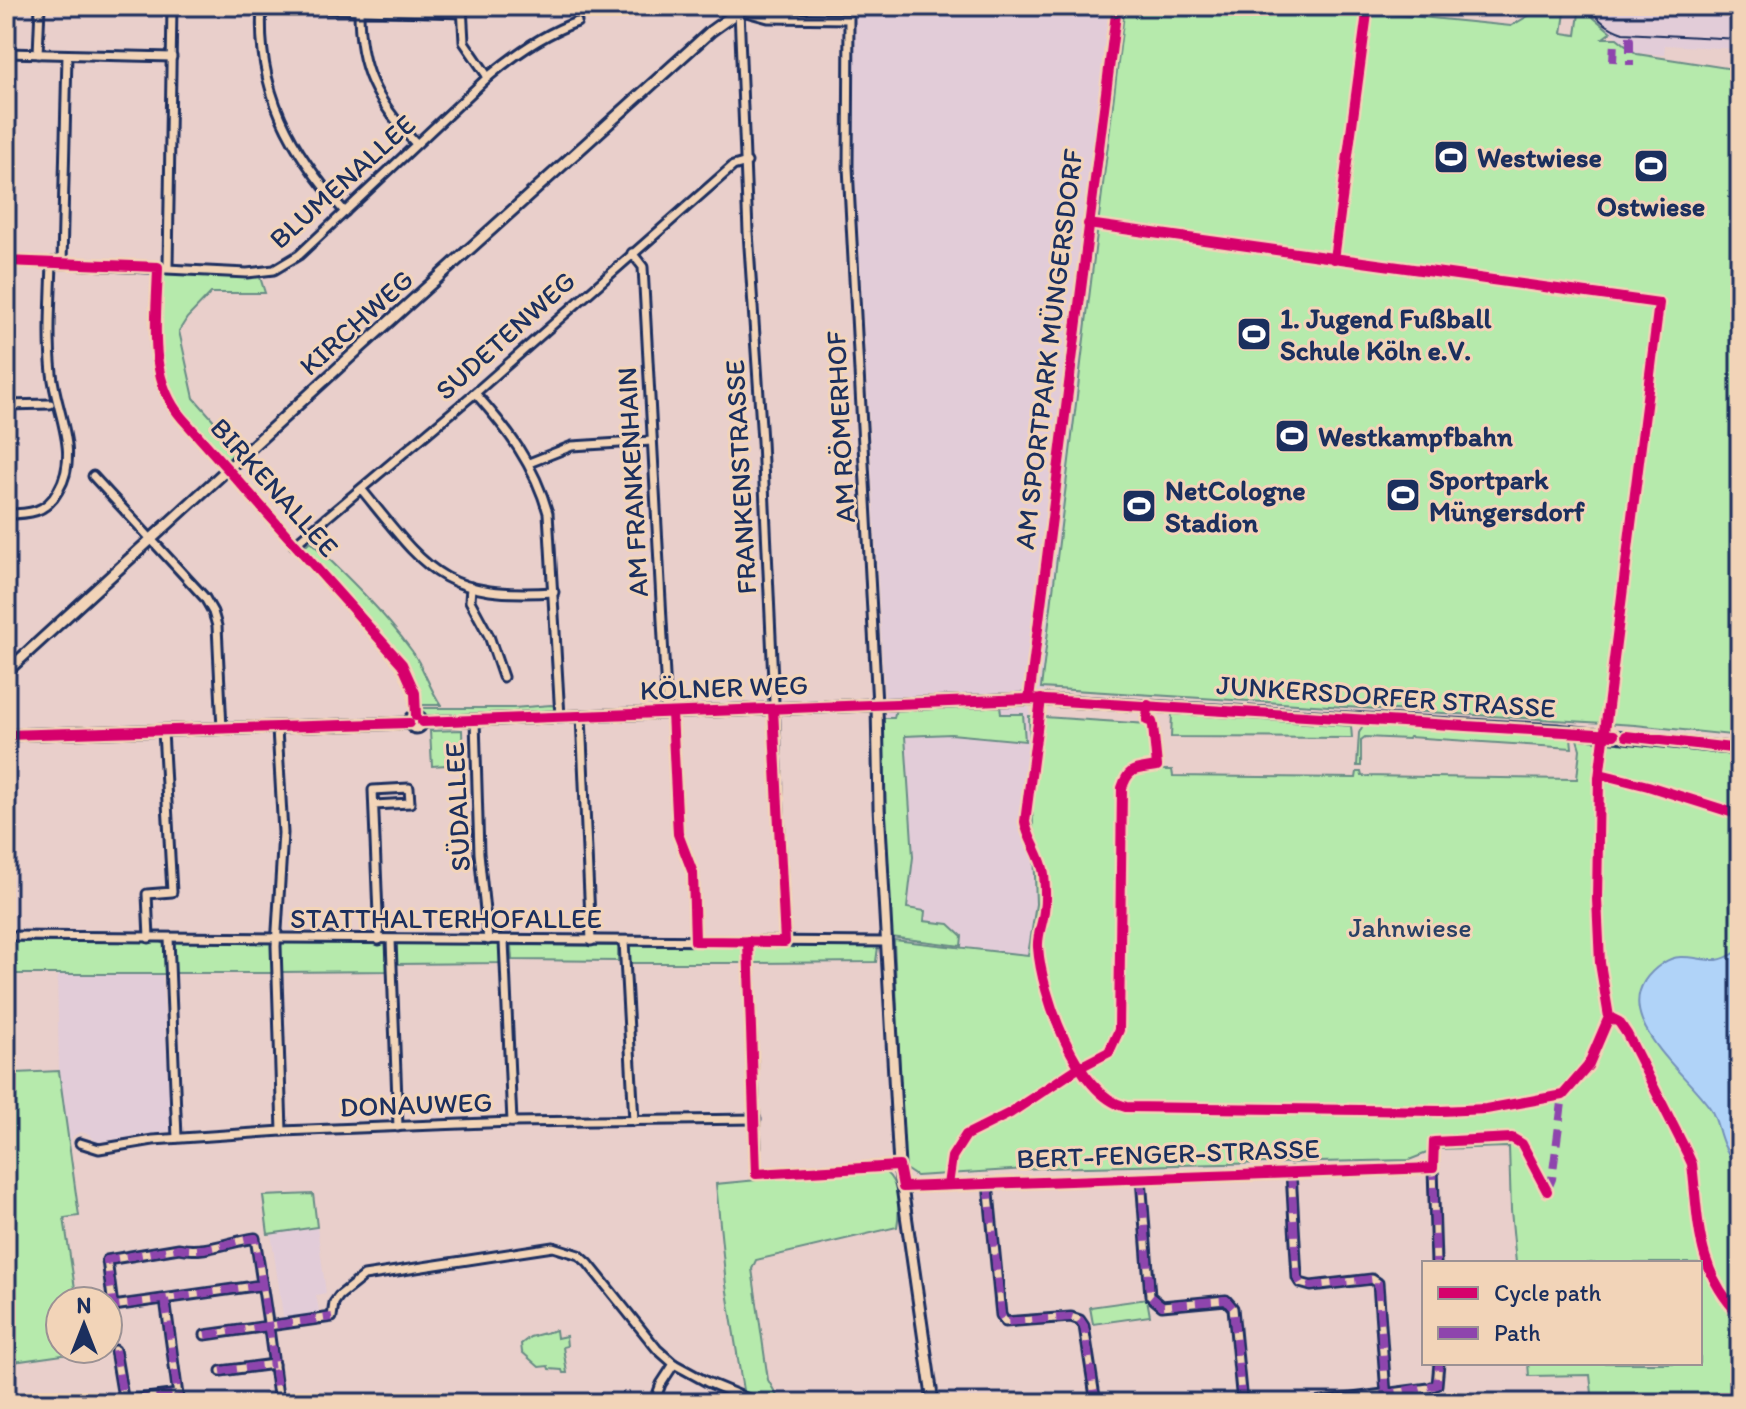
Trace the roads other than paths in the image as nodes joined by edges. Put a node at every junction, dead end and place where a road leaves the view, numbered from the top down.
1 (40, 6) edge
2 (172, 6) edge
3 (236, 6) edge
4 (1117, 6) edge
5 (262, 7) edge
6 (742, 7) edge
7 (359, 10) junction
8 (462, 10) edge
9 (577, 22) dead end
10 (6, 53) edge
11 (38, 54) junction
12 (67, 55) junction
13 (172, 57) junction
14 (488, 77) junction
15 (416, 144) junction
16 (747, 162) junction
17 (345, 212) junction
18 (632, 253) junction
19 (6, 261) edge
20 (52, 262) junction
21 (62, 263) junction
22 (158, 267) junction
23 (168, 267) junction
24 (475, 393) junction
25 (50, 404) dead end
26 (6, 405) edge
27 (652, 441) junction
28 (529, 463) junction
29 (227, 469) junction
30 (93, 476) dead end
31 (362, 490) junction
32 (6, 514) edge
33 (151, 540) junction
34 (294, 545) junction
35 (471, 587) junction
36 (554, 592) junction
37 (6, 672) edge
38 (503, 677) dead end
39 (1029, 699) junction
40 (877, 705) junction
41 (773, 709) junction
42 (669, 713) junction
43 (581, 716) junction
44 (560, 717) junction
45 (416, 720) junction
46 (475, 720) junction
47 (222, 729) junction
48 (277, 729) junction
49 (163, 731) junction
50 (6, 735) edge
51 (1740, 749) edge
52 (374, 805) junction
53 (6, 936) edge
54 (149, 938) junction
55 (169, 938) junction
56 (276, 939) junction
57 (379, 940) junction
58 (391, 940) junction
59 (488, 940) junction
60 (504, 941) junction
61 (591, 941) junction
62 (624, 941) junction
63 (695, 941) junction
64 (748, 941) junction
65 (785, 942) junction
66 (887, 942) junction
67 (756, 1119) junction
68 (634, 1121) junction
69 (512, 1122) junction
70 (398, 1127) junction
71 (282, 1131) junction
72 (177, 1138) junction
73 (80, 1143) dead end
74 (756, 1147) dead end
75 (1291, 1172) junction
76 (1141, 1178) junction
77 (988, 1183) junction
78 (903, 1187) junction
79 (1436, 1261) edge
80 (262, 1285) junction
81 (165, 1299) junction
82 (268, 1326) junction
83 (205, 1335) dead end
84 (274, 1364) junction
85 (674, 1364) junction
86 (118, 1365) edge
87 (1439, 1365) edge
88 (221, 1371) dead end
89 (178, 1394) junction
90 (1386, 1394) junction
91 (279, 1401) edge
92 (124, 1402) edge
93 (108, 1403) edge
94 (179, 1403) edge
95 (257, 1403) edge
96 (654, 1403) edge
97 (758, 1403) edge
98 (933, 1403) edge
99 (1096, 1403) edge
100 (1242, 1403) edge
101 (1314, 1403) edge

1 - 11 street
2 - 13 street
3 - 5 street
4 - 39 street, AM SPORTPARK MÜNGERSDORF
5 - 7 street
5 - 17 street
6 - 16 street, FRANKENSTRASSE
6 - 29 street, KIRCHWEG
6 - 40 street, AM RÖMERHOF
7 - 8 street
7 - 15 street
8 - 14 street
9 - 14 street, BLUMENALLEE
10 - 11 street
11 - 12 street
12 - 13 street
12 - 21 street
13 - 23 street
14 - 15 street, BLUMENALLEE
15 - 17 street, BLUMENALLEE
16 - 18 street, SUDETENWEG
16 - 41 street, FRANKENSTRASSE
17 - 23 street, BLUMENALLEE
18 - 24 street, SUDETENWEG
18 - 27 street, AM FRANKENHAIN
19 - 20 street, BLUMENALLEE
20 - 21 street, BLUMENALLEE
20 - 32 street
21 - 22 street, BLUMENALLEE
22 - 23 street, BLUMENALLEE
22 - 29 street, BIRKENALLEE
24 - 28 street
24 - 31 street, SUDETENWEG
25 - 26 street
27 - 28 street
27 - 42 street, AM FRANKENHAIN
28 - 36 street
29 - 33 street, KIRCHWEG
29 - 34 street, BIRKENALLEE
30 - 33 street
31 - 34 street, SUDETENWEG
31 - 35 street
33 - 37 street, KIRCHWEG
33 - 47 street
34 - 45 street, BIRKENALLEE
35 - 36 street
35 - 38 street
36 - 44 street
39 - 40 street, KÖLNER WEG
39 - 51 street, JUNKERSDORFER STRASSE
40 - 41 street, KÖLNER WEG
40 - 66 street, AM RÖMERHOF
41 - 42 street, KÖLNER WEG
41 - 65 street, FRANKENSTRASSE
42 - 43 street, KÖLNER WEG
42 - 63 street, AM FRANKENHAIN
43 - 44 street, KÖLNER WEG
43 - 61 street
44 - 46 street, KÖLNER WEG
45 - 46 street, KÖLNER WEG
45 - 48 street, KÖLNER WEG
46 - 59 street, SÜDALLEE
47 - 48 street, KÖLNER WEG
47 - 49 street, KÖLNER WEG
48 - 56 street
49 - 50 street, KÖLNER WEG
49 - 54 street
52 - 52 street
52 - 57 street
53 - 54 street, STATTHALTERHOFALLEE
54 - 55 street, STATTHALTERHOFALLEE
55 - 56 street, STATTHALTERHOFALLEE
55 - 72 street
56 - 57 street, STATTHALTERHOFALLEE
56 - 71 street
57 - 58 street, STATTHALTERHOFALLEE
58 - 59 street, STATTHALTERHOFALLEE
58 - 70 street
59 - 60 street, STATTHALTERHOFALLEE
60 - 61 street, STATTHALTERHOFALLEE
60 - 69 street
61 - 62 street, STATTHALTERHOFALLEE
62 - 63 street, STATTHALTERHOFALLEE
62 - 68 street
63 - 64 street, STATTHALTERHOFALLEE
64 - 65 street, STATTHALTERHOFALLEE
64 - 67 street
65 - 66 street, STATTHALTERHOFALLEE
66 - 78 street, AM RÖMERHOF
67 - 68 street, DONAUWEG
67 - 74 street
68 - 69 street, DONAUWEG
69 - 70 street, DONAUWEG
70 - 71 street, DONAUWEG
71 - 72 street, DONAUWEG
72 - 73 street, DONAUWEG
75 - 76 street, BERT-FENGER-STRASSE
75 - 79 street, BERT-FENGER-STRASSE
75 - 90 street
76 - 77 street, BERT-FENGER-STRASSE
76 - 100 street
77 - 78 street, BERT-FENGER-STRASSE
77 - 99 street
78 - 98 street, AM RÖMERHOF
80 - 81 street
80 - 81 street
80 - 82 street
81 - 89 street
82 - 83 street
82 - 84 street
82 - 85 street
84 - 88 street
84 - 91 street
85 - 96 street
85 - 97 street
86 - 92 street
87 - 90 street
89 - 92 street
89 - 94 street
90 - 101 street
91 - 95 street
92 - 93 street

